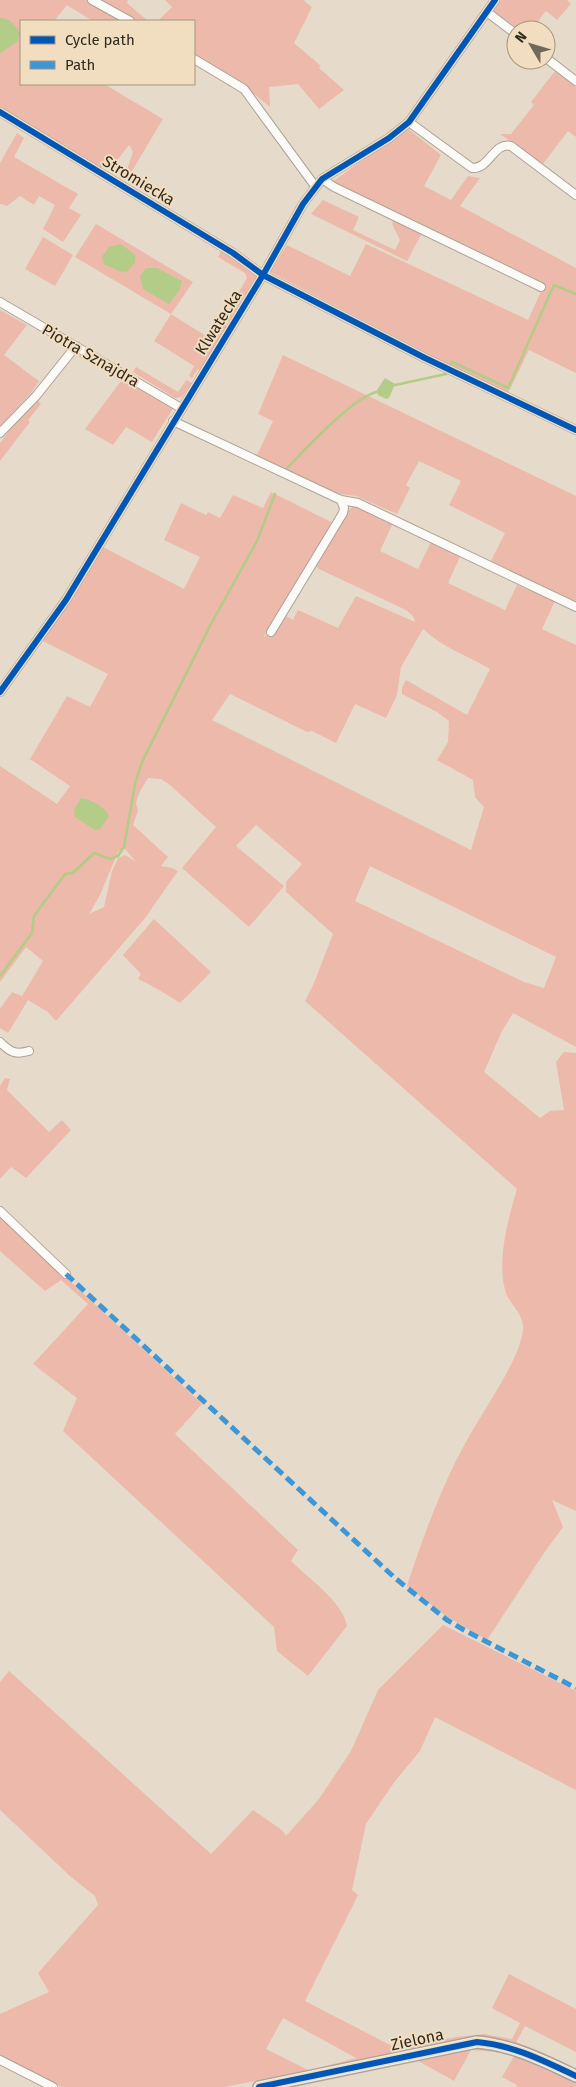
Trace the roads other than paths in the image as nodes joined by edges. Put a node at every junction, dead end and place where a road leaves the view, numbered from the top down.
1 (92, 0) edge
2 (495, 0) edge
3 (487, 12) junction
4 (128, 20) edge
5 (506, 26) edge
6 (195, 60) edge
7 (556, 66) edge
8 (576, 82) edge
9 (0, 112) edge
10 (409, 122) junction
11 (322, 179) junction
12 (315, 186) junction
13 (576, 195) edge
14 (263, 275) junction
15 (541, 287) dead end
16 (0, 302) edge
17 (76, 346) junction
18 (181, 408) junction
19 (173, 421) junction
20 (576, 430) edge
21 (0, 433) edge
22 (341, 500) junction
23 (576, 607) edge
24 (271, 632) dead end
25 (0, 692) edge
26 (0, 1042) edge
27 (29, 1051) dead end
28 (0, 1211) edge
29 (66, 1274) dead end
30 (0, 2060) edge
31 (576, 2076) edge
32 (53, 2087) edge
33 (259, 2087) edge

1 - 4 street
2 - 3 street, Klwatecka
3 - 5 street
3 - 10 street, Klwatecka
6 - 12 street
7 - 8 street
9 - 14 street, Stromiecka
10 - 11 street, Klwatecka
10 - 13 street
11 - 12 street, Klwatecka
11 - 15 street
12 - 14 street, Klwatecka
14 - 18 street, Klwatecka
14 - 20 street, Stromiecka
16 - 17 street, Piotra Sznajdra
17 - 18 street, Piotra Sznajdra
17 - 21 street
18 - 19 street, Klwatecka
19 - 22 street
19 - 25 street, Klwatecka
22 - 23 street
22 - 24 street
26 - 27 street
28 - 29 street
30 - 32 street
31 - 33 street, Zielona

